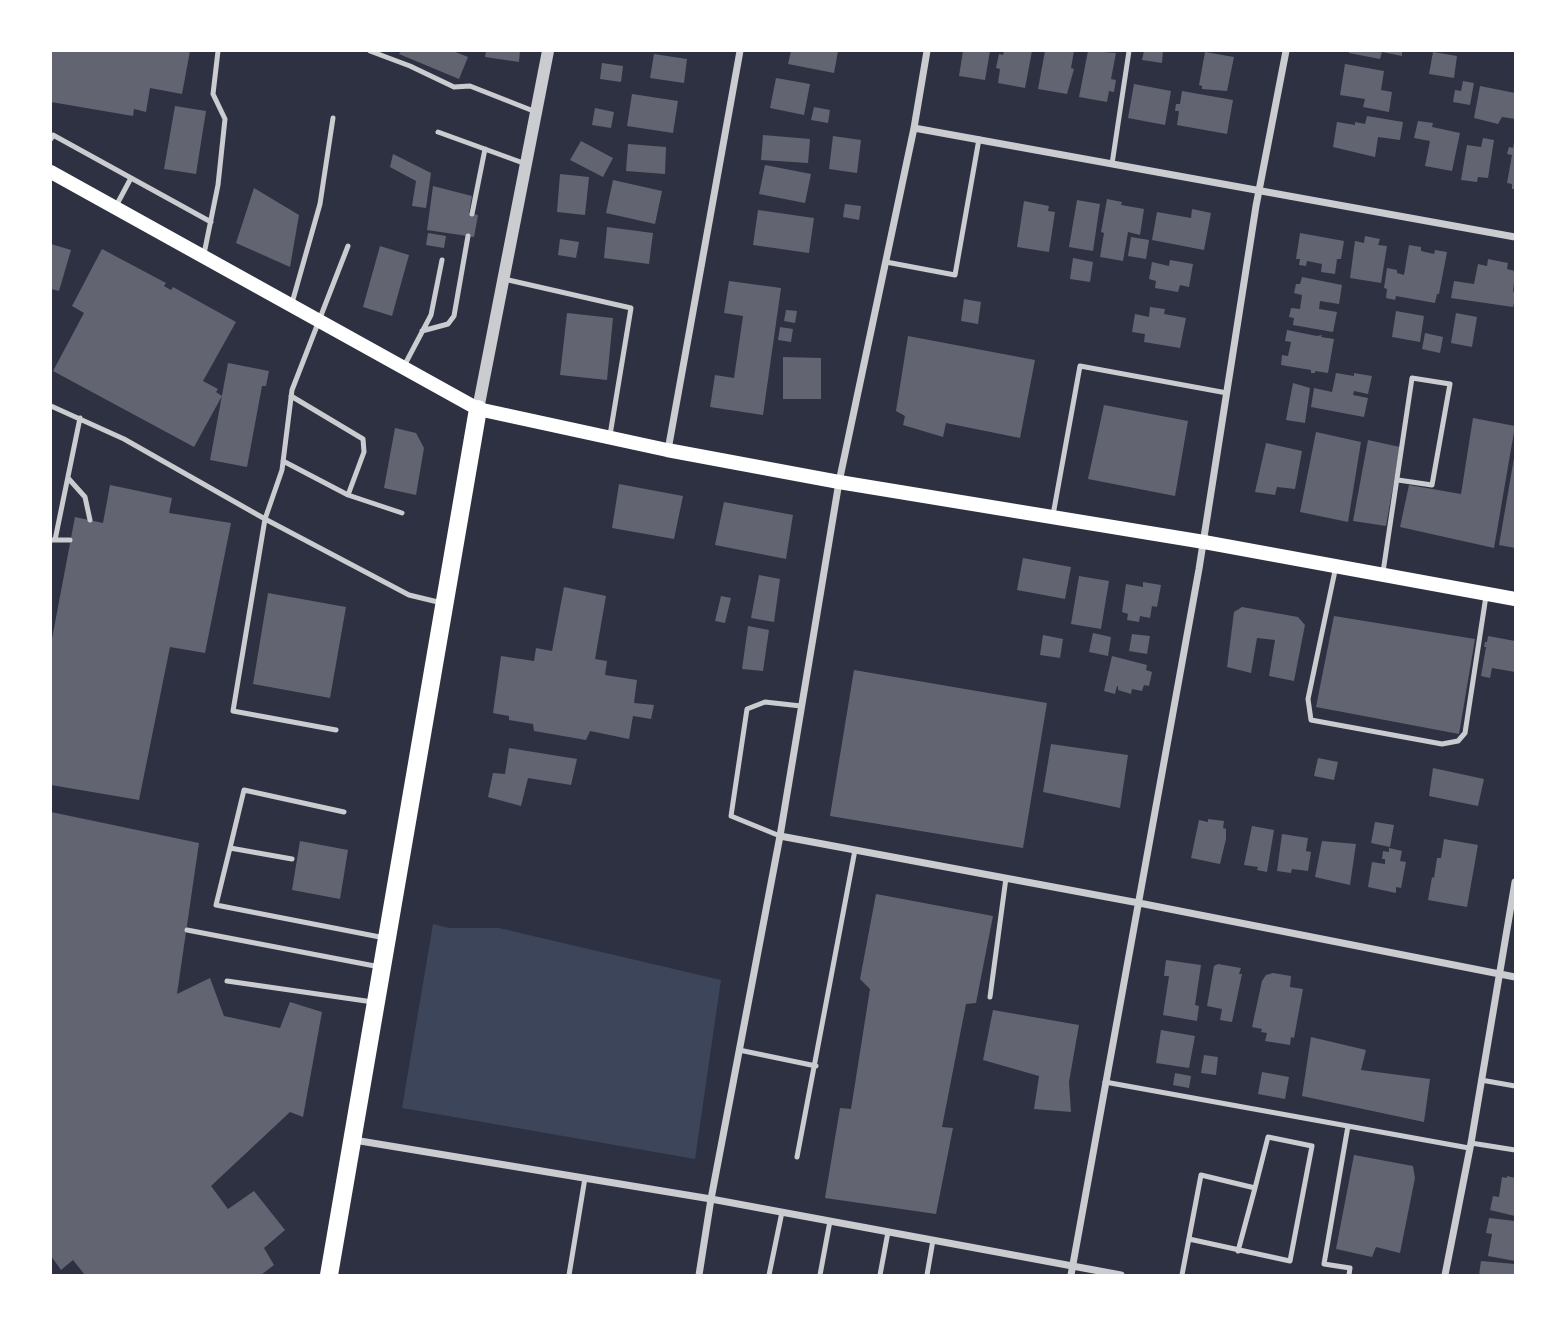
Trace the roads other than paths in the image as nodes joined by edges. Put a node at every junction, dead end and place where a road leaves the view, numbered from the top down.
1 (218, 51) edge
2 (370, 51) edge
3 (548, 51) edge
4 (740, 51) edge
5 (928, 51) edge
6 (1129, 51) edge
7 (1286, 51) edge
8 (536, 112) junction
9 (333, 118) dead end
10 (914, 128) junction
11 (438, 132) dead end
12 (51, 139) edge
13 (979, 139) junction
14 (485, 149) junction
15 (526, 164) junction
16 (1112, 164) junction
17 (51, 172) edge
18 (131, 178) junction
19 (1259, 191) junction
20 (115, 208) junction
21 (472, 214) dead end
22 (211, 222) junction
23 (468, 236) dead end
24 (1515, 237) edge
25 (348, 246) dead end
26 (204, 257) junction
27 (442, 260) dead end
28 (886, 262) junction
29 (504, 279) junction
30 (291, 306) junction
31 (319, 321) junction
32 (422, 331) junction
33 (403, 368) junction
34 (1227, 393) junction
35 (291, 396) junction
36 (51, 406) edge
37 (478, 409) junction
38 (80, 418) junction
39 (610, 438) junction
40 (667, 450) junction
41 (283, 461) junction
42 (68, 478) junction
43 (1398, 480) junction
44 (839, 482) junction
45 (348, 495) junction
46 (402, 513) dead end
47 (1052, 517) junction
48 (265, 519) junction
49 (90, 520) dead end
50 (53, 540) edge
51 (70, 540) dead end
52 (1204, 542) junction
53 (1336, 566) junction
54 (1383, 575) junction
55 (1486, 593) junction
56 (1515, 599) edge
57 (445, 604) junction
58 (801, 706) junction
59 (336, 730) dead end
60 (344, 812) dead end
61 (780, 836) junction
62 (230, 848) junction
63 (855, 850) junction
64 (292, 859) dead end
65 (1006, 878) junction
66 (1515, 882) edge
67 (1139, 903) junction
68 (187, 930) dead end
69 (388, 939) junction
70 (383, 968) junction
71 (1500, 975) junction
72 (1515, 977) edge
73 (227, 981) dead end
74 (990, 998) dead end
75 (377, 1003) junction
76 (739, 1050) junction
77 (816, 1066) junction
78 (1481, 1080) junction
79 (1105, 1082) junction
80 (1515, 1086) edge
81 (1348, 1126) junction
82 (354, 1140) junction
83 (1470, 1145) junction
84 (1515, 1150) edge
85 (797, 1157) dead end
86 (585, 1178) junction
87 (1255, 1188) junction
88 (711, 1199) junction
89 (782, 1212) junction
90 (830, 1221) junction
91 (888, 1232) junction
92 (1189, 1239) junction
93 (933, 1240) junction
94 (1238, 1251) junction
95 (1072, 1271) edge
96 (329, 1275) edge
97 (569, 1275) edge
98 (699, 1275) edge
99 (769, 1275) edge
100 (820, 1275) edge
101 (880, 1275) edge
102 (927, 1275) edge
103 (1121, 1275) edge
104 (1182, 1275) edge
105 (1349, 1275) edge
106 (1445, 1275) edge

1 - 22 lane
2 - 8 lane
3 - 8 street
4 - 40 street
5 - 10 street
6 - 16 lane
7 - 19 street
8 - 15 street
9 - 30 lane
10 - 13 street
10 - 28 street
11 - 14 lane
12 - 18 lane
13 - 16 street
13 - 28 lane
14 - 15 lane
14 - 21 lane
15 - 29 street
16 - 19 street
17 - 20 main road
18 - 20 lane
18 - 22 lane
19 - 24 street
19 - 34 street
20 - 26 main road
22 - 26 lane
23 - 32 lane
25 - 31 lane
26 - 30 main road
27 - 32 lane
28 - 44 street
29 - 37 street
29 - 39 lane
30 - 31 main road
31 - 33 main road
31 - 35 lane
32 - 33 lane
33 - 37 main road
34 - 47 lane
34 - 52 street
35 - 41 lane
35 - 45 lane
36 - 38 lane
37 - 39 main road
37 - 57 main road
38 - 42 lane
38 - 48 lane
39 - 40 main road
40 - 44 main road
41 - 45 lane
41 - 48 lane
42 - 49 lane
42 - 50 lane
43 - 43 lane
43 - 54 lane
44 - 47 main road
44 - 58 street
45 - 46 lane
47 - 52 main road
48 - 57 lane
48 - 59 lane
50 - 51 lane
52 - 53 main road
52 - 67 street
53 - 54 main road
53 - 55 lane
54 - 55 main road
55 - 56 main road
57 - 69 main road
58 - 61 street
58 - 61 lane
60 - 62 lane
61 - 63 street
61 - 76 street
62 - 64 lane
62 - 69 lane
63 - 65 street
63 - 77 lane
65 - 67 street
65 - 74 lane
66 - 71 street
67 - 71 street
67 - 79 street
68 - 70 lane
69 - 70 main road
70 - 75 main road
71 - 72 street
71 - 78 street
73 - 75 lane
75 - 82 main road
76 - 77 lane
76 - 88 street
77 - 85 lane
78 - 80 lane
78 - 83 street
79 - 81 lane
79 - 95 street
81 - 83 lane
81 - 105 lane
82 - 86 street
82 - 96 main road
83 - 84 lane
83 - 106 street
86 - 88 street
86 - 97 lane
87 - 92 lane
87 - 94 lane
87 - 94 lane
88 - 89 street
88 - 98 street
89 - 90 street
89 - 99 lane
90 - 91 street
90 - 100 lane
91 - 93 street
91 - 101 lane
92 - 94 lane
92 - 104 lane
93 - 95 street
93 - 102 lane
95 - 103 street

